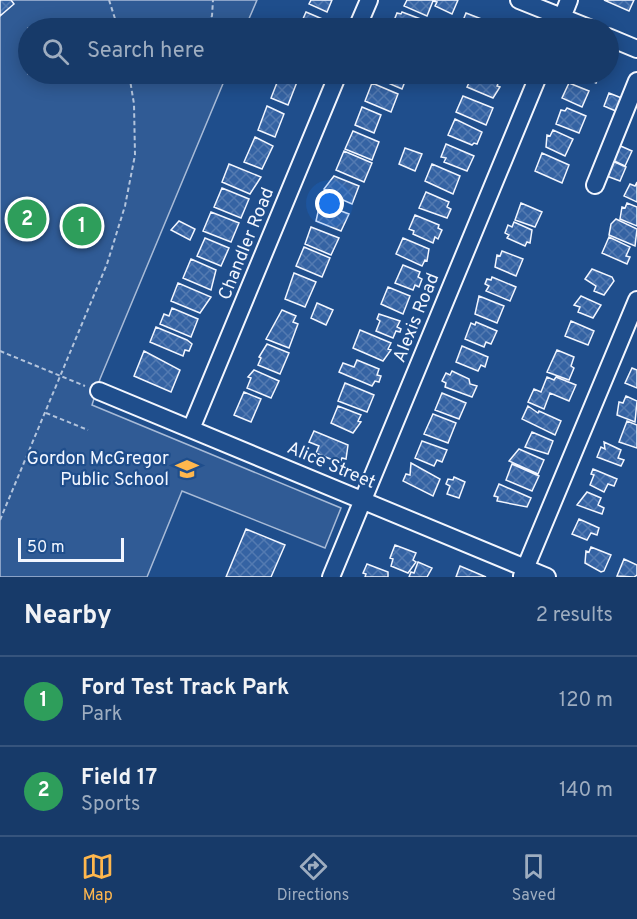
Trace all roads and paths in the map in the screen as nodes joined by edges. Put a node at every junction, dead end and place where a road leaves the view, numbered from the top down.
1 (109, 0) edge
2 (213, 0) edge
3 (369, 0) edge
4 (519, 0) edge
5 (569, 0) edge
6 (115, 18) edge
7 (210, 18) edge
8 (361, 18) edge
9 (551, 18) edge
10 (562, 18) edge
11 (619, 41) edge
12 (637, 49) edge
13 (637, 81) edge
14 (131, 84) edge
15 (334, 84) edge
16 (535, 84) edge
17 (595, 185) dead end
18 (637, 300) edge
19 (0, 351) edge
20 (60, 376) junction
21 (99, 391) joint
22 (45, 412) junction
23 (191, 429) junction
24 (88, 430) dead end
25 (362, 500) junction
26 (0, 520) edge
27 (524, 572) edge
28 (331, 577) edge
29 (548, 577) edge

1 - 6 path
2 - 7 path
3 - 8 street
4 - 9 street
5 - 10 street
11 - 12 street
13 - 17 street
14 - 20 path
15 - 23 street, Chandler Road
16 - 25 street, Alexis Road
18 - 27 street
19 - 20 path
20 - 21 path
20 - 22 path
21 - 23 street, Alice Street
22 - 24 path
22 - 26 path
23 - 25 street, Alice Street
25 - 27 street, Alice Street
25 - 28 street, Alexis Road
27 - 29 street, Alice Street

